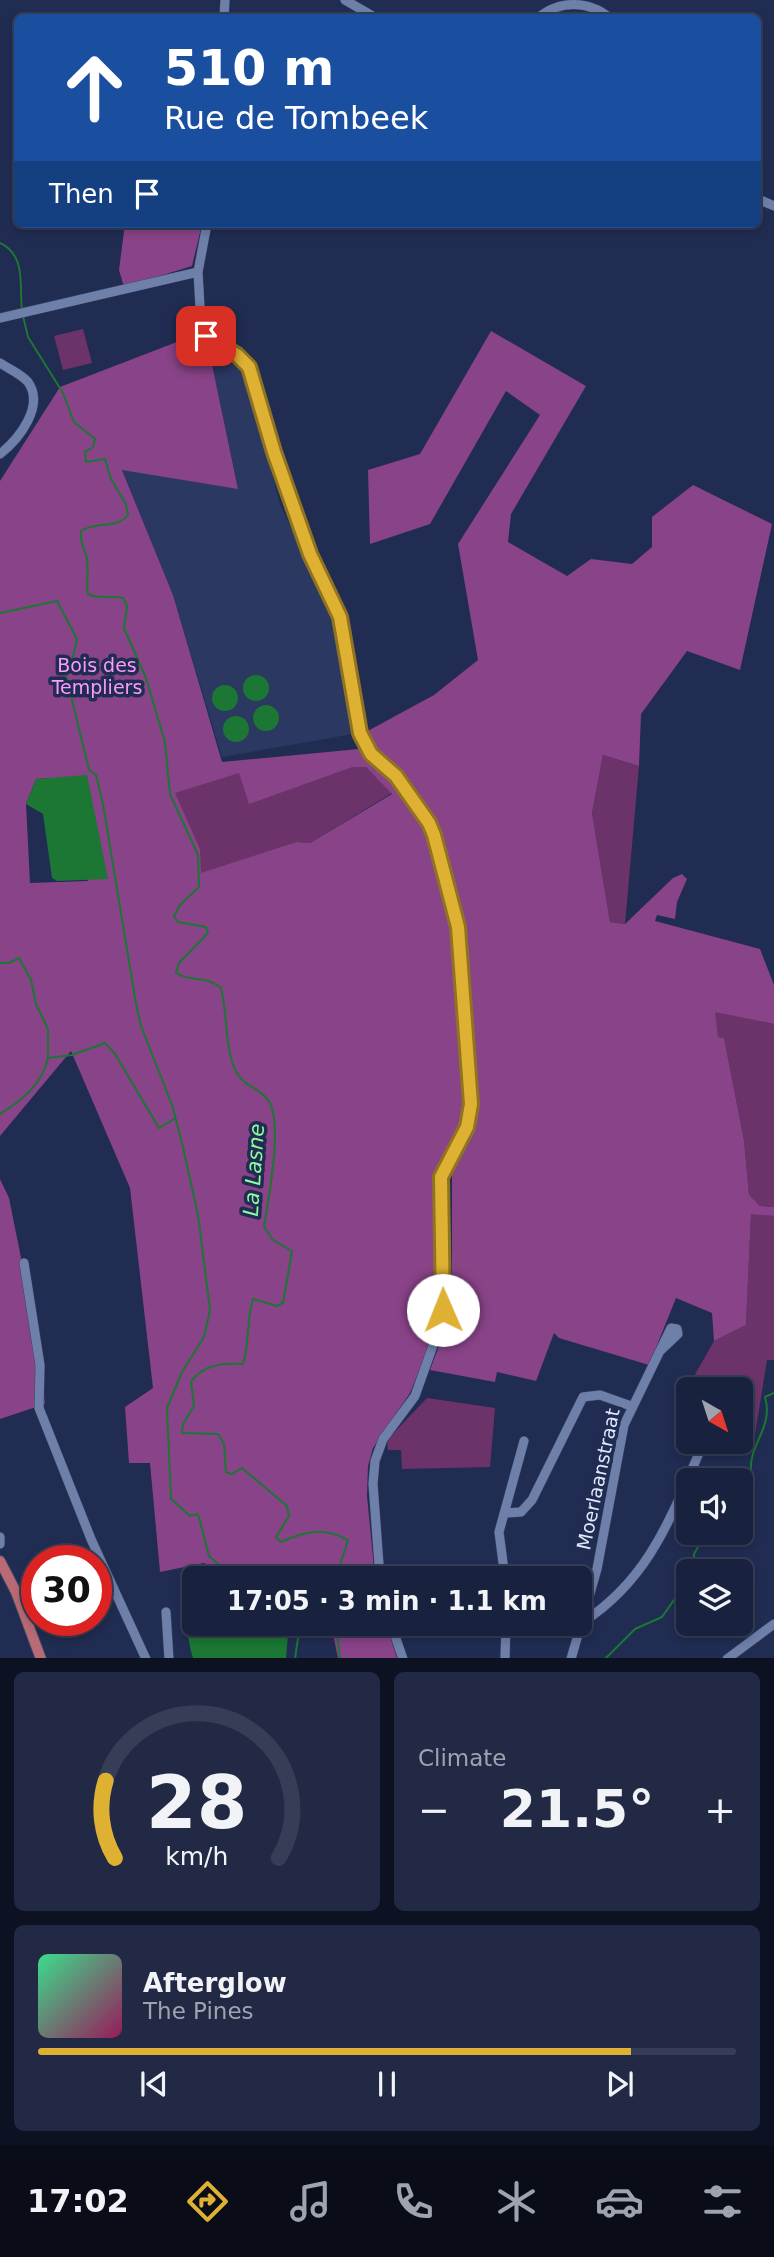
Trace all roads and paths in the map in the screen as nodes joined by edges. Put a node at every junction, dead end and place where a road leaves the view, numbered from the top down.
1 (345, 0) edge
2 (369, 14) edge
3 (543, 14) edge
4 (606, 14) edge
5 (206, 228) edge
6 (198, 272) junction
7 (0, 318) edge
8 (0, 363) edge
9 (0, 453) edge
10 (24, 1263) dead end
11 (659, 1352) dead end
12 (631, 1406) junction
13 (524, 1441) dead end
14 (699, 1454) edge
15 (506, 1513) junction
16 (0, 1537) edge
17 (0, 1544) edge
18 (0, 1561) edge
19 (379, 1566) edge
20 (503, 1566) edge
21 (592, 1582) edge
22 (166, 1612) dead end
23 (592, 1616) edge
24 (774, 1624) edge
25 (395, 1636) edge
26 (506, 1636) edge
27 (578, 1636) edge
28 (41, 1658) edge
29 (146, 1658) edge
30 (169, 1658) edge
31 (402, 1658) edge
32 (505, 1658) edge
33 (571, 1658) edge
34 (727, 1658) edge

1 - 2 street
3 - 4 street
5 - 6 street
6 - 7 street
6 - 19 street
8 - 9 street
10 - 29 street
11 - 12 street, Moerlaanstraat
12 - 15 street
12 - 21 street, Moerlaanstraat
13 - 15 street
14 - 23 street
15 - 20 street
16 - 17 street
18 - 28 main road
22 - 30 street
24 - 34 street
25 - 31 street
26 - 32 street
27 - 33 street, Moerlaanstraat

